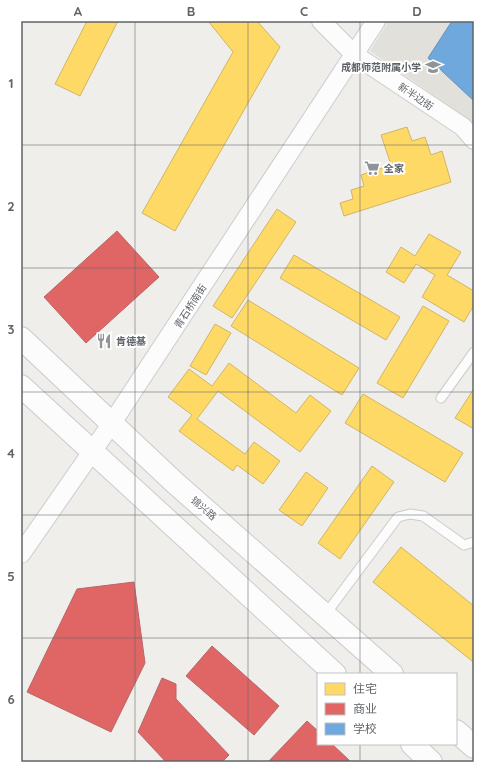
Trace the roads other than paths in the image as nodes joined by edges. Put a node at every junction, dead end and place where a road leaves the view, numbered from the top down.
1 (321, 21) edge
2 (376, 21) edge
3 (355, 55) junction
4 (474, 140) edge
5 (21, 338) edge
6 (474, 352) edge
7 (21, 386) edge
8 (441, 398) dead end
9 (112, 423) junction
10 (93, 452) junction
11 (474, 542) edge
12 (21, 554) edge
13 (325, 615) junction
14 (334, 673) edge
15 (391, 673) edge
16 (457, 732) edge
17 (413, 745) edge
18 (474, 747) edge
19 (431, 762) edge

1 - 3 street, 新半边街
2 - 3 street, 青石桥南街
3 - 4 street, 新半边街
3 - 9 street, 青石桥南街
5 - 9 main road, 锦兴路
6 - 8 lane
7 - 10 main road
9 - 10 street, 青石桥南街
9 - 13 main road, 锦兴路
10 - 12 street, 青石桥南街
10 - 14 main road
11 - 13 lane
13 - 15 main road, 锦兴路
16 - 18 main road
17 - 19 main road

